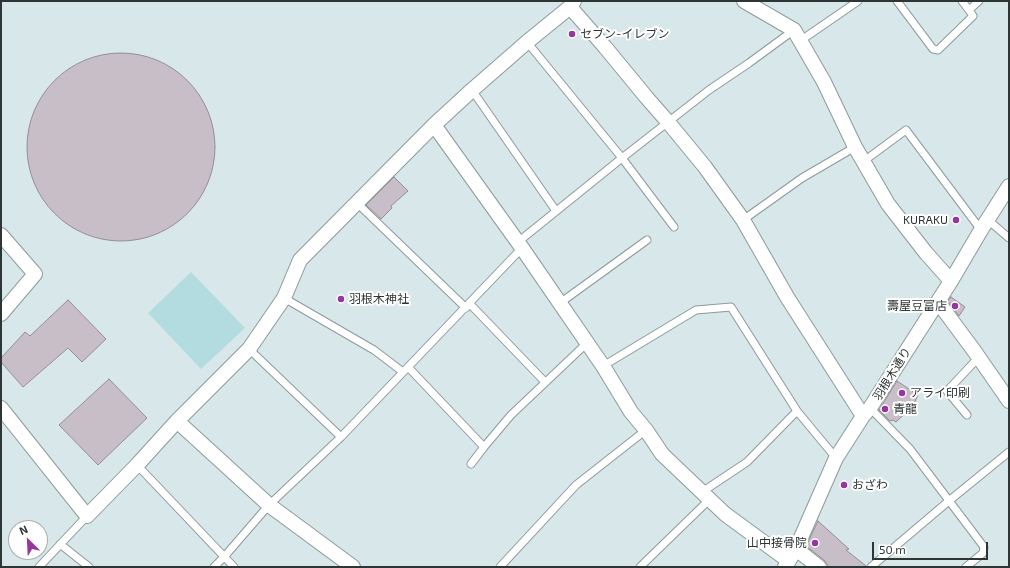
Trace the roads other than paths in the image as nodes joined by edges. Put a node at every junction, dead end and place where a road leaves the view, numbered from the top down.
1 (744, 1) edge
2 (858, 1) edge
3 (897, 1) edge
4 (962, 1) edge
5 (979, 1) edge
6 (573, 3) edge
7 (969, 10) junction
8 (797, 36) junction
9 (527, 42) junction
10 (472, 90) junction
11 (668, 122) junction
12 (434, 125) junction
13 (855, 146) junction
14 (622, 158) junction
15 (864, 161) junction
16 (1009, 186) edge
17 (357, 203) junction
18 (556, 211) junction
19 (743, 220) junction
20 (985, 225) junction
21 (674, 227) dead end
22 (1, 235) edge
23 (1009, 238) edge
24 (647, 240) dead end
25 (520, 245) junction
26 (951, 281) junction
27 (284, 298) junction
28 (938, 302) junction
29 (560, 303) junction
30 (468, 306) junction
31 (1, 314) edge
32 (587, 343) junction
33 (249, 349) junction
34 (979, 357) junction
35 (603, 366) junction
36 (405, 369) junction
37 (545, 382) junction
38 (1008, 395) edge
39 (1, 408) edge
40 (797, 411) junction
41 (867, 412) junction
42 (967, 415) dead end
43 (177, 421) junction
44 (646, 430) junction
45 (341, 437) junction
46 (484, 447) junction
47 (1009, 452) edge
48 (836, 458) junction
49 (471, 464) dead end
50 (137, 465) junction
51 (706, 496) junction
52 (950, 500) junction
53 (269, 506) junction
54 (87, 516) junction
55 (60, 544) junction
56 (224, 557) junction
57 (790, 559) edge
58 (39, 567) edge
59 (89, 567) edge
60 (214, 567) edge
61 (234, 567) edge
62 (353, 567) edge
63 (500, 567) edge
64 (640, 567) edge
65 (818, 567) edge
66 (871, 567) edge
67 (966, 567) edge

1 - 8 street
2 - 8 lane
3 - 7 lane
4 - 7 lane
5 - 7 lane
6 - 9 street
6 - 11 street
8 - 11 lane
8 - 13 street
9 - 10 street
9 - 14 lane
10 - 12 street
10 - 18 lane
11 - 14 lane
11 - 19 street
12 - 17 street
12 - 25 street
13 - 15 street
13 - 19 lane
14 - 18 lane
14 - 21 lane
15 - 20 lane
15 - 26 street
16 - 20 street, 羽根木通り
17 - 27 street
17 - 30 lane
18 - 25 lane
19 - 41 street
20 - 23 lane
20 - 26 street, 羽根木通り
22 - 31 street
24 - 29 lane
25 - 29 street
25 - 30 lane
26 - 28 street, 羽根木通り
27 - 33 street
27 - 36 lane
28 - 34 street
28 - 41 street, 羽根木通り
29 - 32 street
30 - 36 lane
30 - 37 lane
32 - 35 street
32 - 37 lane
33 - 43 street
33 - 45 lane
34 - 38 street
34 - 42 lane
35 - 40 lane
35 - 44 street
36 - 45 lane
36 - 46 lane
37 - 46 lane
39 - 54 street
40 - 48 lane
40 - 51 lane
41 - 48 street, 羽根木通り
41 - 52 lane
43 - 50 street
43 - 53 street
44 - 51 street
44 - 63 lane
45 - 53 lane
46 - 49 lane
47 - 52 lane
48 - 57 street, 羽根木通り
50 - 54 street
50 - 56 lane
51 - 57 street
51 - 64 lane
52 - 66 lane
52 - 67 lane
53 - 56 lane
53 - 62 street
54 - 55 lane
55 - 58 lane
55 - 59 lane
56 - 60 lane
56 - 61 lane
57 - 65 street

